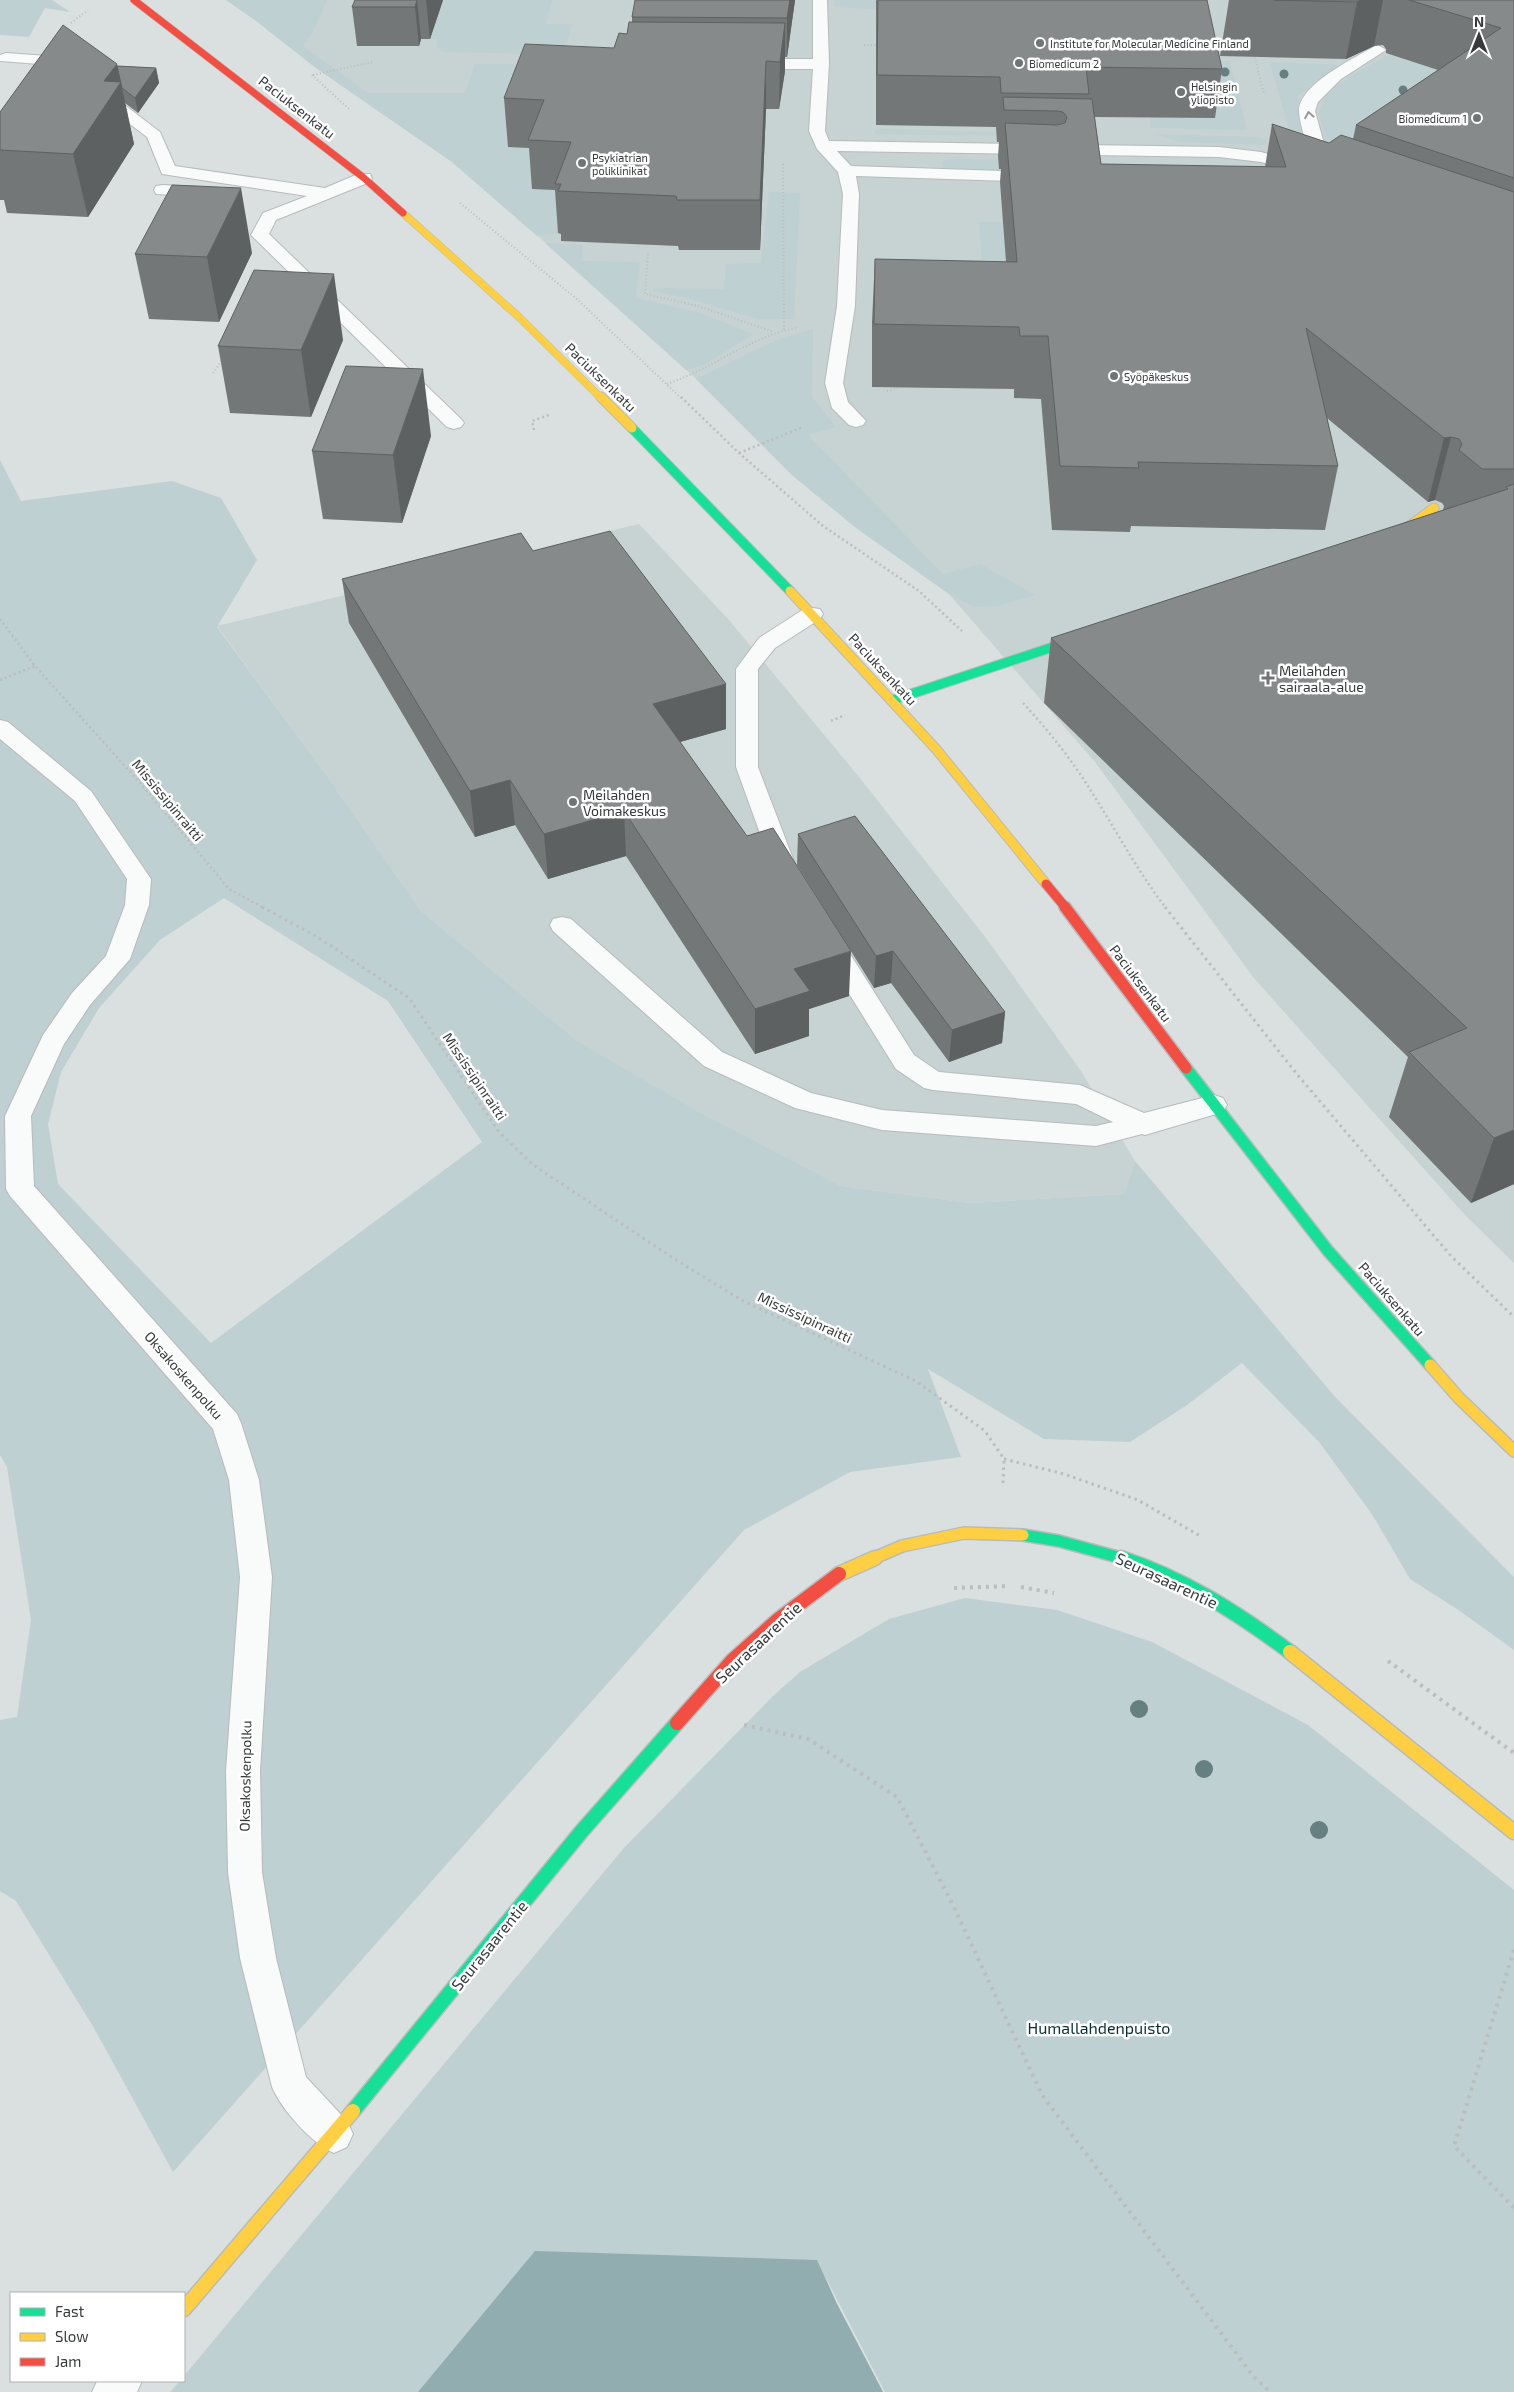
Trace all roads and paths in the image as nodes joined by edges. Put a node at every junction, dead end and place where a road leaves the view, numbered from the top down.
1 (134, 0) edge
2 (820, 0) edge
3 (88, 10) dead end
4 (73, 20) dead end
5 (1378, 50) dead end
6 (6, 58) dead end
7 (373, 62) dead end
8 (736, 64) edge
9 (821, 64) junction
10 (351, 110) dead end
11 (823, 146) junction
12 (783, 163) dead end
13 (846, 171) junction
14 (1050, 177) edge
15 (364, 178) junction
16 (162, 190) dead end
17 (324, 193) junction
18 (455, 198) dead end
19 (648, 254) dead end
20 (802, 327) dead end
21 (784, 330) junction
22 (775, 332) junction
23 (224, 359) dead end
24 (213, 373) dead end
25 (667, 384) junction
26 (549, 415) dead end
27 (856, 421) dead end
28 (454, 423) dead end
29 (534, 430) dead end
30 (1434, 508) dead end
31 (1382, 542) edge
32 (812, 614) junction
33 (0, 619) edge
34 (1096, 632) edge
35 (34, 666) junction
36 (992, 667) junction
37 (0, 680) edge
38 (893, 700) junction
39 (0, 727) edge
40 (795, 886) edge
41 (816, 920) edge
42 (562, 925) dead end
43 (1214, 1105) junction
44 (1145, 1125) junction
45 (1514, 1316) edge
46 (1514, 1451) edge
47 (1004, 1459) dead end
48 (946, 1589) dead end
49 (1057, 1593) dead end
50 (741, 1724) dead end
51 (1514, 1832) edge
52 (1514, 1950) edge
53 (334, 2134) junction
54 (1514, 2208) edge
55 (185, 2308) edge
56 (121, 2382) edge
57 (112, 2392) edge
58 (1270, 2392) edge

1 - 15 main road, Paciuksenkatu
2 - 9 street
3 - 4 path
11 -> 5 street
6 - 17 street
7 - 10 path
8 - 9 street
9 - 11 street
11 - 13 street
12 - 21 path
13 - 14 street
13 - 27 street
15 - 17 street
15 - 32 main road, Paciuksenkatu
16 - 17 street
17 - 28 street
18 - 25 path
19 - 22 path
20 - 21 path
21 - 22 path
22 - 25 path
23 - 24 path
25 - 36 path
26 - 29 path
30 - 31 main road
32 - 38 main road, Paciuksenkatu
32 - 40 street
33 - 35 path, Mississipinraitti
34 - 36 main road
35 - 37 path
35 - 47 path, Mississipinraitti
36 - 38 main road
36 - 45 path
38 - 43 main road, Paciuksenkatu
39 - 53 street, Oksakoskenpolku
41 - 44 street
42 - 44 street
43 - 44 street
43 - 46 main road, Paciuksenkatu
48 - 49 path
50 - 58 path
51 - 53 main road, Seurasaarentie
52 - 54 path
53 - 55 main road, Seurasaarentie
56 - 57 street

